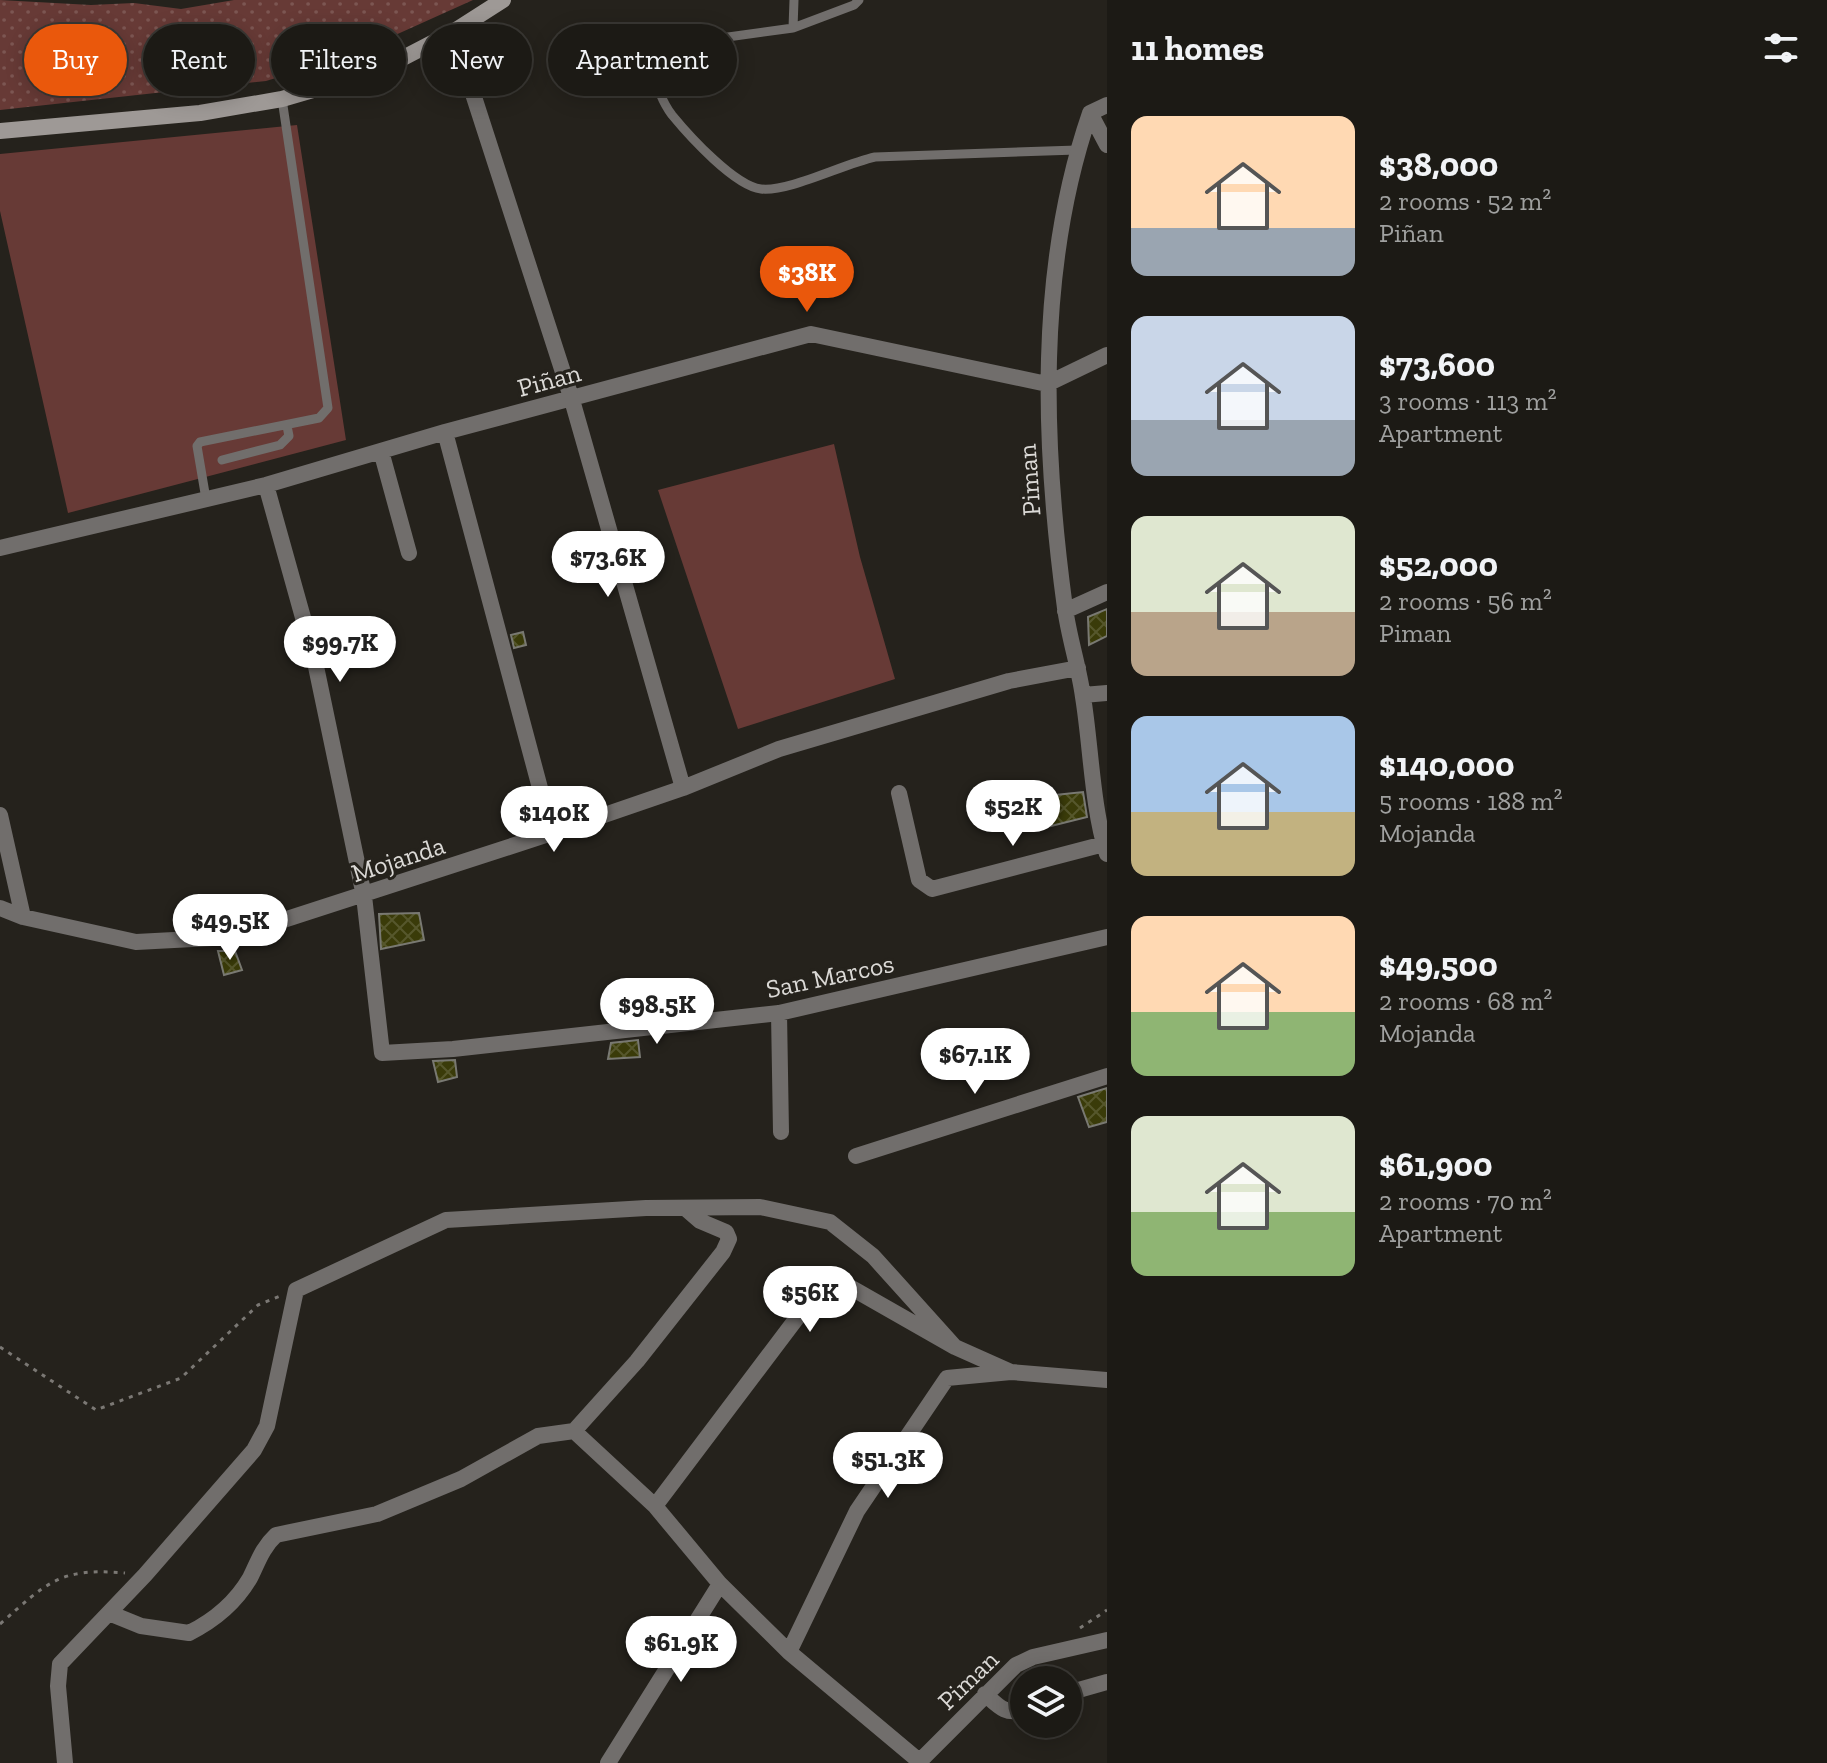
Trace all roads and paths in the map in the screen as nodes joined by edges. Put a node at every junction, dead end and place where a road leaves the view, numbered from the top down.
1 (503, 0) edge
2 (794, 0) edge
3 (859, 0) edge
4 (466, 24) edge
5 (793, 28) junction
6 (422, 48) edge
7 (474, 96) edge
8 (282, 99) junction
9 (1107, 105) edge
10 (1090, 113) junction
11 (0, 131) edge
12 (1107, 145) edge
13 (1077, 150) junction
14 (1107, 355) edge
15 (1047, 384) junction
16 (572, 400) junction
17 (287, 426) junction
18 (445, 432) junction
19 (381, 451) junction
20 (222, 460) dead end
21 (266, 485) junction
22 (206, 499) junction
23 (0, 548) edge
24 (409, 553) dead end
25 (1107, 592) edge
26 (1065, 611) junction
27 (1078, 668) junction
28 (1107, 693) edge
29 (1083, 695) junction
30 (683, 788) junction
31 (899, 793) dead end
32 (0, 815) edge
33 (552, 833) junction
34 (1106, 849) edge
35 (364, 896) junction
36 (0, 908) edge
37 (23, 917) junction
38 (1107, 937) edge
39 (779, 1013) junction
40 (1107, 1076) edge
41 (781, 1132) dead end
42 (856, 1156) dead end
43 (685, 1208) junction
44 (296, 1290) junction
45 (0, 1347) edge
46 (955, 1347) junction
47 (1011, 1372) junction
48 (1107, 1380) edge
49 (574, 1431) junction
50 (655, 1506) junction
51 (145, 1575) junction
52 (720, 1584) junction
53 (109, 1613) junction
54 (0, 1624) edge
55 (1107, 1640) edge
56 (789, 1652) junction
57 (1107, 1682) edge
58 (1082, 1689) edge
59 (985, 1694) junction
60 (1010, 1712) edge
61 (918, 1762) edge
62 (65, 1763) edge
63 (608, 1763) edge

1 - 4 street
2 - 5 lane
3 - 5 lane
5 - 13 lane
6 - 8 street
7 - 16 street
8 - 11 street
8 - 17 lane
9 - 10 street
10 - 12 street
10 - 13 street, Piman
13 - 15 street, Piman
14 - 15 street
15 - 16 street, Piñan
15 - 26 street, Piman
16 - 18 street, Piñan
16 - 30 street
17 - 20 lane
17 - 22 lane
18 - 19 street, Piñan
18 - 33 street
19 - 21 street, Piñan
19 - 24 street
21 - 22 street, Piñan
21 - 35 street
22 - 23 street, Piñan
25 - 26 street
26 - 27 street, Piman
27 - 29 street, Piman
27 - 30 street, Mojanda
28 - 29 street
29 - 34 street, Piman
30 - 33 street, Mojanda
31 - 34 street, Piman
32 - 37 street
33 - 35 street, Mojanda
35 - 37 street, Mojanda
35 - 39 street, San Marcos
36 - 37 street, Mojanda
38 - 39 street, San Marcos
39 - 41 street
40 - 42 street
43 - 44 street
43 - 46 street
43 - 49 street
44 - 45 path
44 - 51 street
46 - 47 street
46 - 50 street
47 - 48 street
47 - 56 street
49 - 50 street
49 - 53 street
50 - 52 street
51 - 53 street
51 - 54 path
52 - 56 street
52 - 63 street
53 - 62 street
55 - 59 street, Piman
56 - 61 street
57 - 58 street
59 - 60 street
59 - 61 street, Piman

